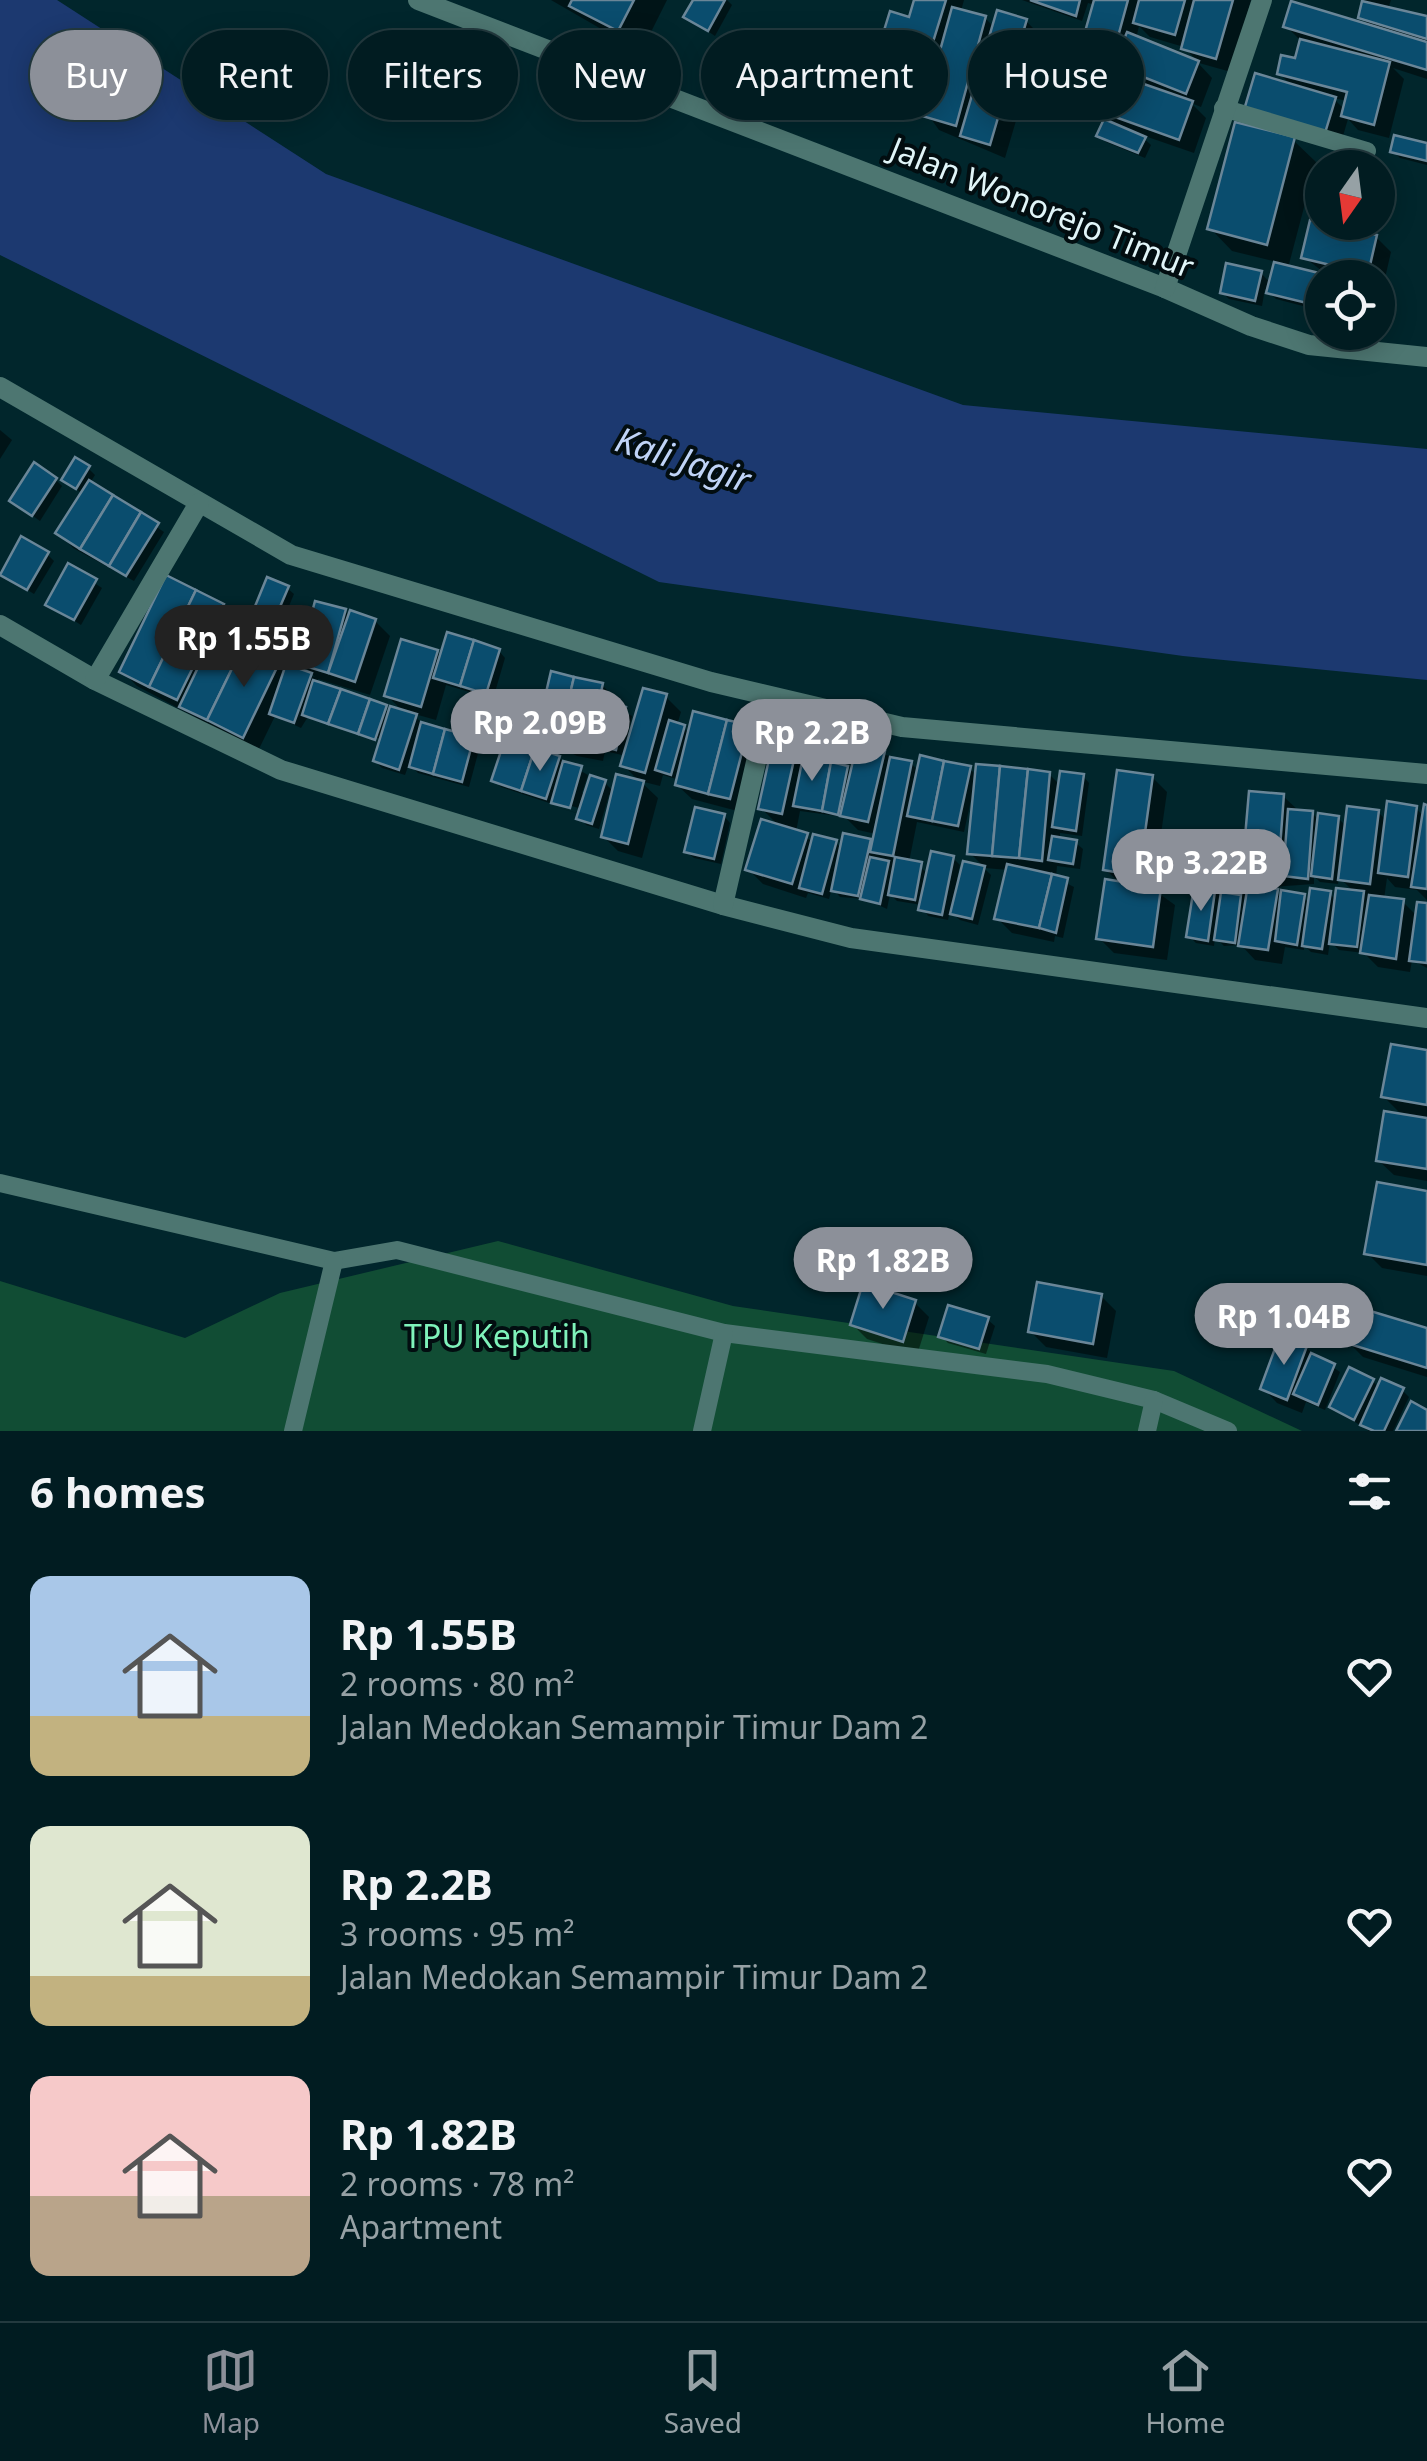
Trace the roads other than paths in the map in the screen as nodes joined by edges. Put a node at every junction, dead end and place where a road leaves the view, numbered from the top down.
1 (418, 0) edge
2 (1262, 0) edge
3 (1224, 108) junction
4 (1364, 150) edge
5 (1165, 288) junction
6 (1427, 356) edge
7 (0, 387) edge
8 (199, 503) junction
9 (0, 624) edge
10 (95, 680) junction
11 (771, 697) junction
12 (1427, 774) edge
13 (723, 905) junction
14 (1427, 1018) edge
15 (0, 1184) edge
16 (334, 1261) junction
17 (724, 1333) junction
18 (1154, 1400) junction
19 (294, 1431) edge
20 (702, 1431) edge
21 (1147, 1431) edge
22 (1228, 1431) edge

1 - 5 street, Jalan Wonorejo Timur
2 - 3 street
3 - 4 lane
3 - 5 street
5 - 6 street, Jalan Wonorejo Timur
7 - 8 street
8 - 10 street
8 - 11 street
9 - 10 street
10 - 13 street
11 - 12 street
11 - 13 street
13 - 14 street
15 - 16 lane
16 - 17 lane
16 - 19 lane
17 - 18 lane
17 - 20 lane
18 - 21 lane
18 - 22 lane

